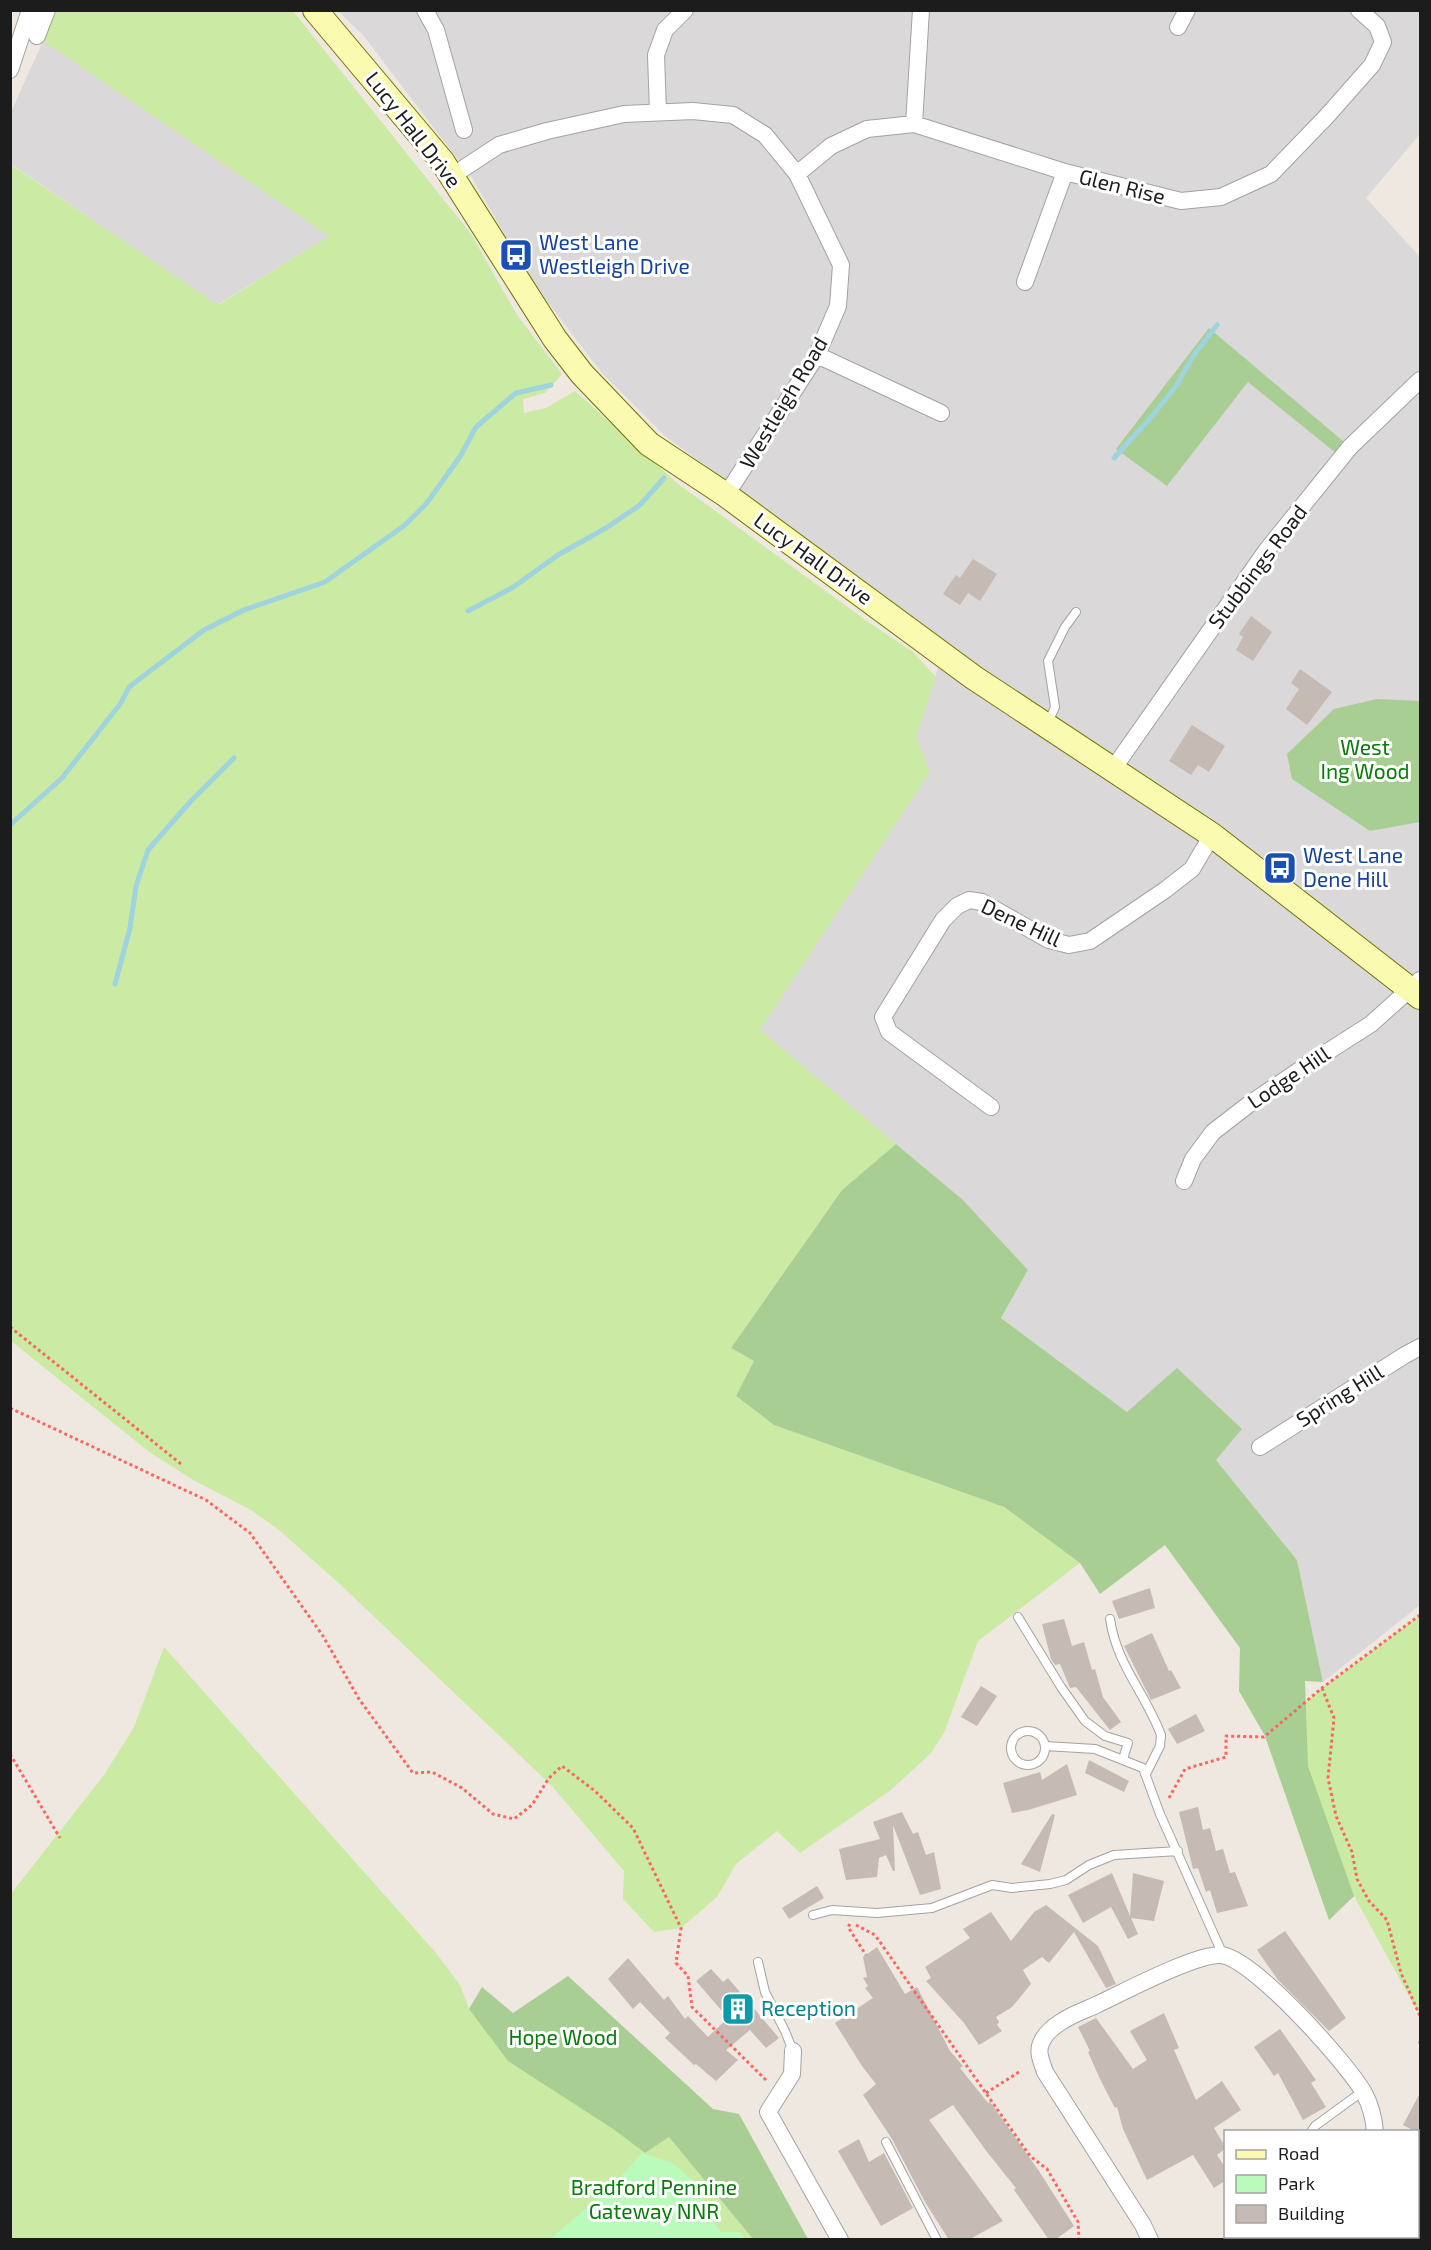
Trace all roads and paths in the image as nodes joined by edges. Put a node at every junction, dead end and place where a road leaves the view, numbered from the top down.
1 (30, 10) edge
2 (47, 10) edge
3 (315, 10) edge
4 (425, 10) edge
5 (684, 10) edge
6 (921, 10) edge
7 (1187, 10) edge
8 (1359, 10) edge
9 (1178, 27) dead end
10 (37, 36) dead end
11 (10, 70) edge
12 (658, 112) junction
13 (914, 124) junction
14 (464, 130) dead end
15 (1065, 172) junction
16 (798, 174) junction
17 (452, 176) junction
18 (1025, 282) dead end
19 (817, 356) junction
20 (1420, 380) edge
21 (941, 413) dead end
22 (726, 495) junction
23 (1076, 612) dead end
24 (1047, 726) junction
25 (1113, 770) junction
26 (1212, 835) junction
27 (1417, 988) edge
28 (991, 1107) dead end
29 (1184, 1181) dead end
30 (10, 1327) edge
31 (1420, 1347) edge
32 (10, 1408) edge
33 (1260, 1447) dead end
34 (182, 1464) dead end
35 (1420, 1615) edge
36 (1018, 1617) dead end
37 (1110, 1619) dead end
38 (1322, 1688) junction
39 (1045, 1746) junction
40 (10, 1754) edge
41 (1123, 1758) junction
42 (1146, 1774) junction
43 (1160, 1814) junction
44 (60, 1838) dead end
45 (1178, 1851) junction
46 (813, 1915) dead end
47 (866, 1955) dead end
48 (1223, 1955) junction
49 (758, 1962) dead end
50 (1420, 2016) edge
51 (1420, 2041) edge
52 (1420, 2046) edge
53 (793, 2051) joint
54 (1019, 2072) dead end
55 (1363, 2091) junction
56 (986, 2093) junction
57 (781, 2094) junction
58 (1312, 2130) edge
59 (1375, 2130) edge
60 (886, 2142) dead end
61 (840, 2240) edge
62 (937, 2240) edge
63 (1079, 2240) edge
64 (1150, 2240) edge

1 - 11 street
2 - 10 street
3 - 17 street, Lucy Hall Drive
4 - 14 street
5 - 12 street
6 - 13 street
7 - 9 street
8 - 15 street, Glen Rise
12 - 16 street, Westleigh Road
12 - 17 street, Westleigh Road
13 - 15 street, Glen Rise
13 - 16 street, Glen Rise
15 - 18 street
16 - 19 street, Westleigh Road
17 - 22 street, Lucy Hall Drive
19 - 21 street
19 - 22 street, Westleigh Road
20 - 25 street, Stubbings Road
22 - 24 street, Lucy Hall Drive
23 - 24 lane
24 - 25 street, Lucy Hall Drive
25 - 26 street, Lucy Hall Drive
26 - 27 street, Lucy Hall Drive
26 - 28 street, Dene Hill
27 - 29 street, Lodge Hill
30 - 34 path
31 - 33 street, Spring Hill
32 - 57 path
35 - 38 path
36 - 41 lane
37 - 42 lane
38 - 43 path
38 - 50 path
39 - 39 lane
39 - 41 lane
40 - 44 path
41 - 42 lane
42 - 43 lane
43 - 45 lane
45 - 46 lane
45 - 48 lane
47 - 56 path
48 - 55 street
48 - 64 street
49 - 53 lane
51 - 52 path
53 - 57 street
54 - 56 path
55 - 58 lane
55 - 59 street
56 - 63 path
57 - 61 street
60 - 62 lane

